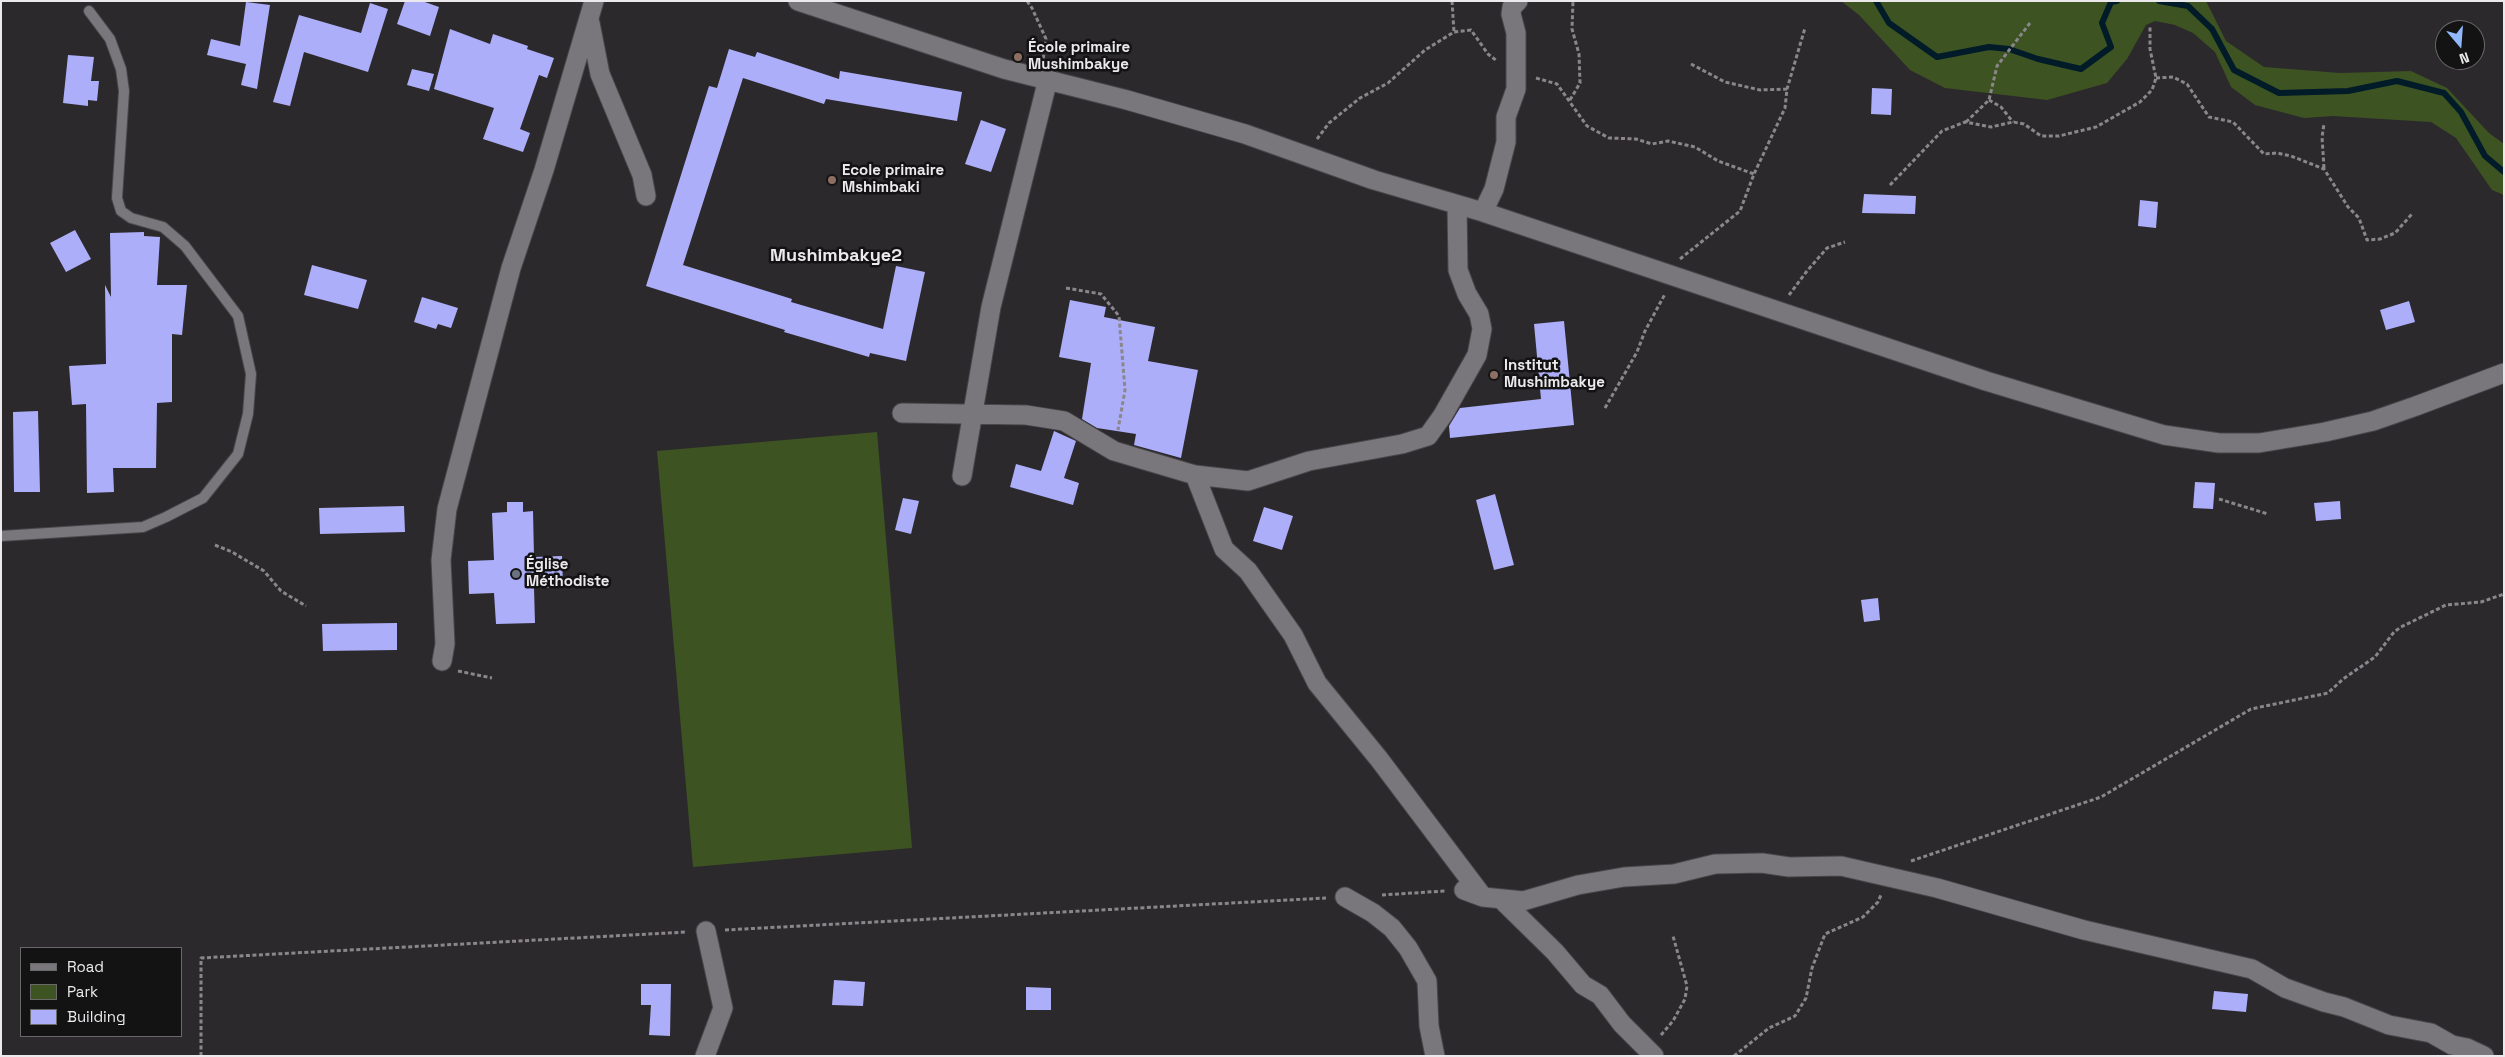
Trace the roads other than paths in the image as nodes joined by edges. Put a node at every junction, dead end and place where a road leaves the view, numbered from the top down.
1 (594, 1) edge
2 (798, 1) edge
3 (1518, 1) edge
4 (88, 11) dead end
5 (589, 19) junction
6 (1045, 79) junction
7 (646, 196) dead end
8 (1456, 205) junction
9 (1483, 212) junction
10 (2504, 373) edge
11 (902, 413) dead end
12 (973, 415) junction
13 (1195, 475) junction
14 (962, 476) dead end
15 (1, 536) edge
16 (442, 661) road end
17 (1464, 890) road end
18 (1345, 897) road end
19 (1492, 898) junction
20 (706, 931) road end
21 (1651, 1052) edge
22 (705, 1056) edge
23 (1435, 1056) edge
24 (2484, 1056) edge

1 - 5 street
2 - 6 street
3 - 9 street
4 - 15 lane
5 - 7 street
5 - 16 street
6 - 8 street
6 - 12 street
8 - 9 street
8 - 13 street
9 - 10 street
11 - 12 street
12 - 13 street
12 - 14 street
13 - 19 street
17 - 19 street
18 - 23 street
19 - 21 street
19 - 24 street
20 - 22 street

